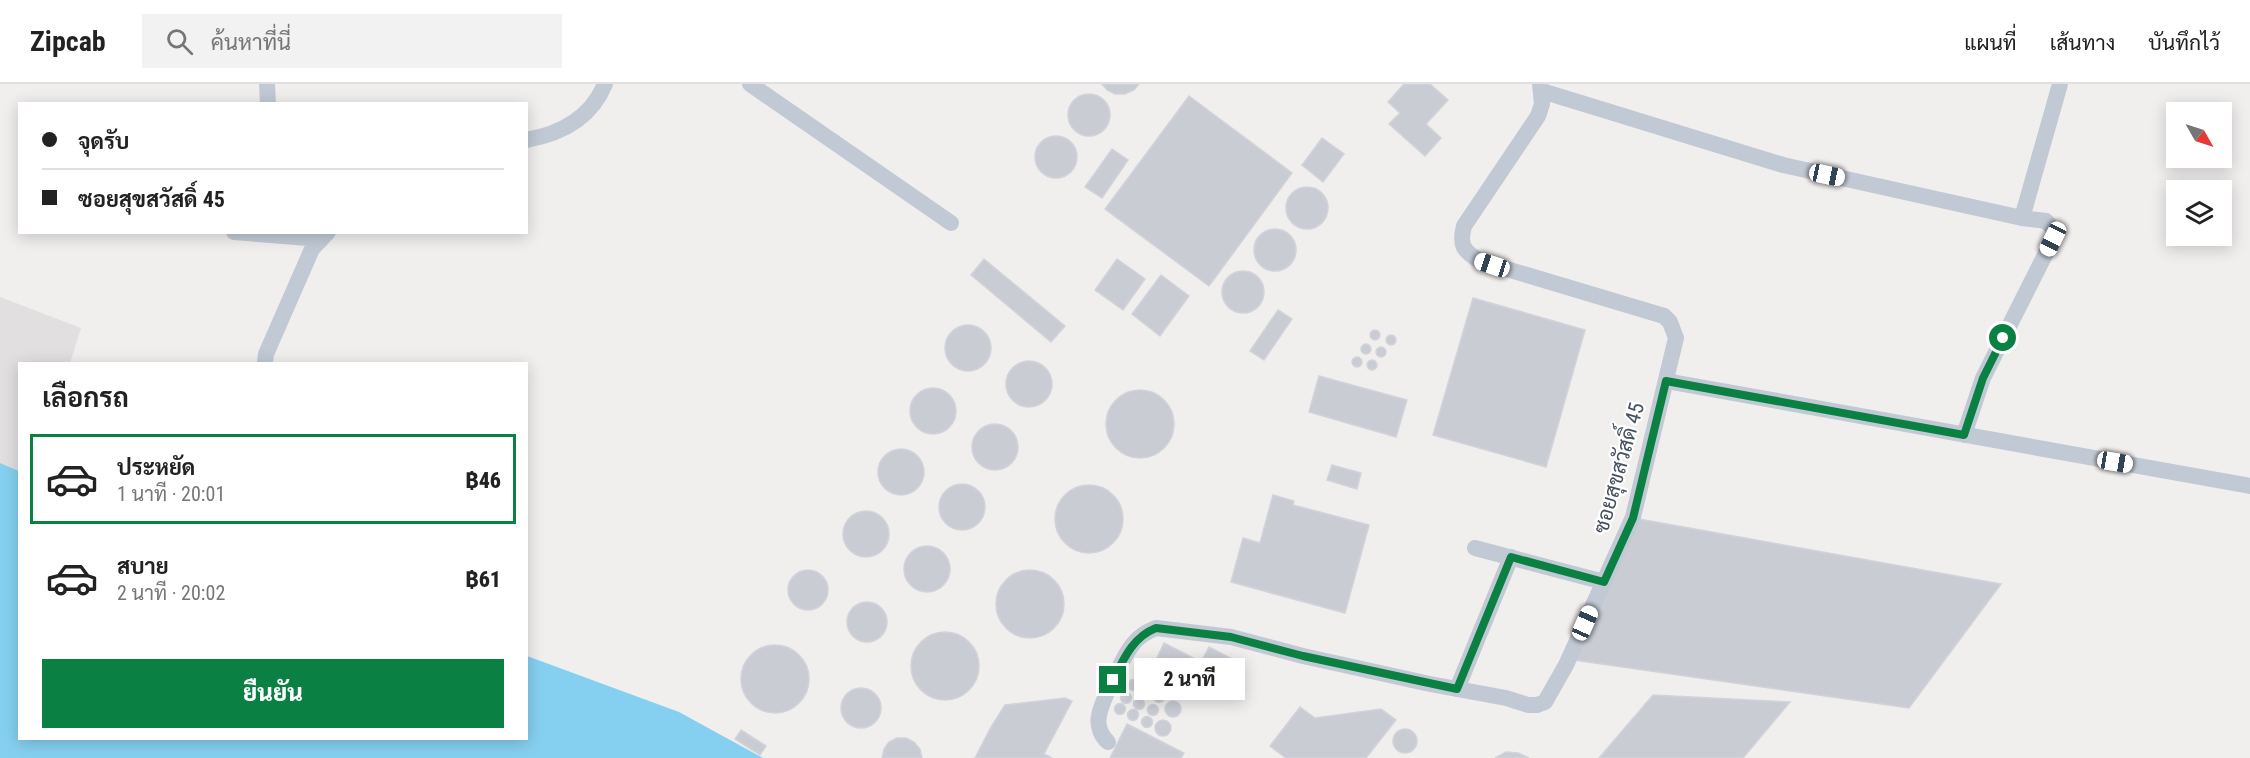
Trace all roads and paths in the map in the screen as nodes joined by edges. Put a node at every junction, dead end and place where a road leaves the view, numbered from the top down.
1 (267, 84) edge
2 (605, 84) edge
3 (750, 84) edge
4 (2060, 84) edge
5 (1541, 88) edge
6 (268, 102) edge
7 (528, 140) edge
8 (2022, 218) junction
9 (951, 223) dead end
10 (273, 234) edge
11 (325, 236) edge
12 (265, 362) edge
13 (1666, 381) junction
14 (1964, 435) junction
15 (2250, 486) edge
16 (1475, 548) dead end
17 (1511, 557) junction
18 (1604, 582) junction
19 (1457, 689) junction
20 (1108, 742) dead end

1 - 6 street
2 - 7 street
3 - 9 street
4 - 8 street
5 - 8 street
5 - 13 street, ซอยสุขสวัสดิ์ 45
8 - 14 street
10 - 11 street
11 - 12 street
13 - 14 street
13 - 18 street, ซอยสุขสวัสดิ์ 45
14 - 15 street
16 - 17 street
17 - 18 street
17 - 19 street
18 - 19 street, ซอยสุขสวัสดิ์ 45
19 - 20 street, ซอยสุขสวัสดิ์ 45

